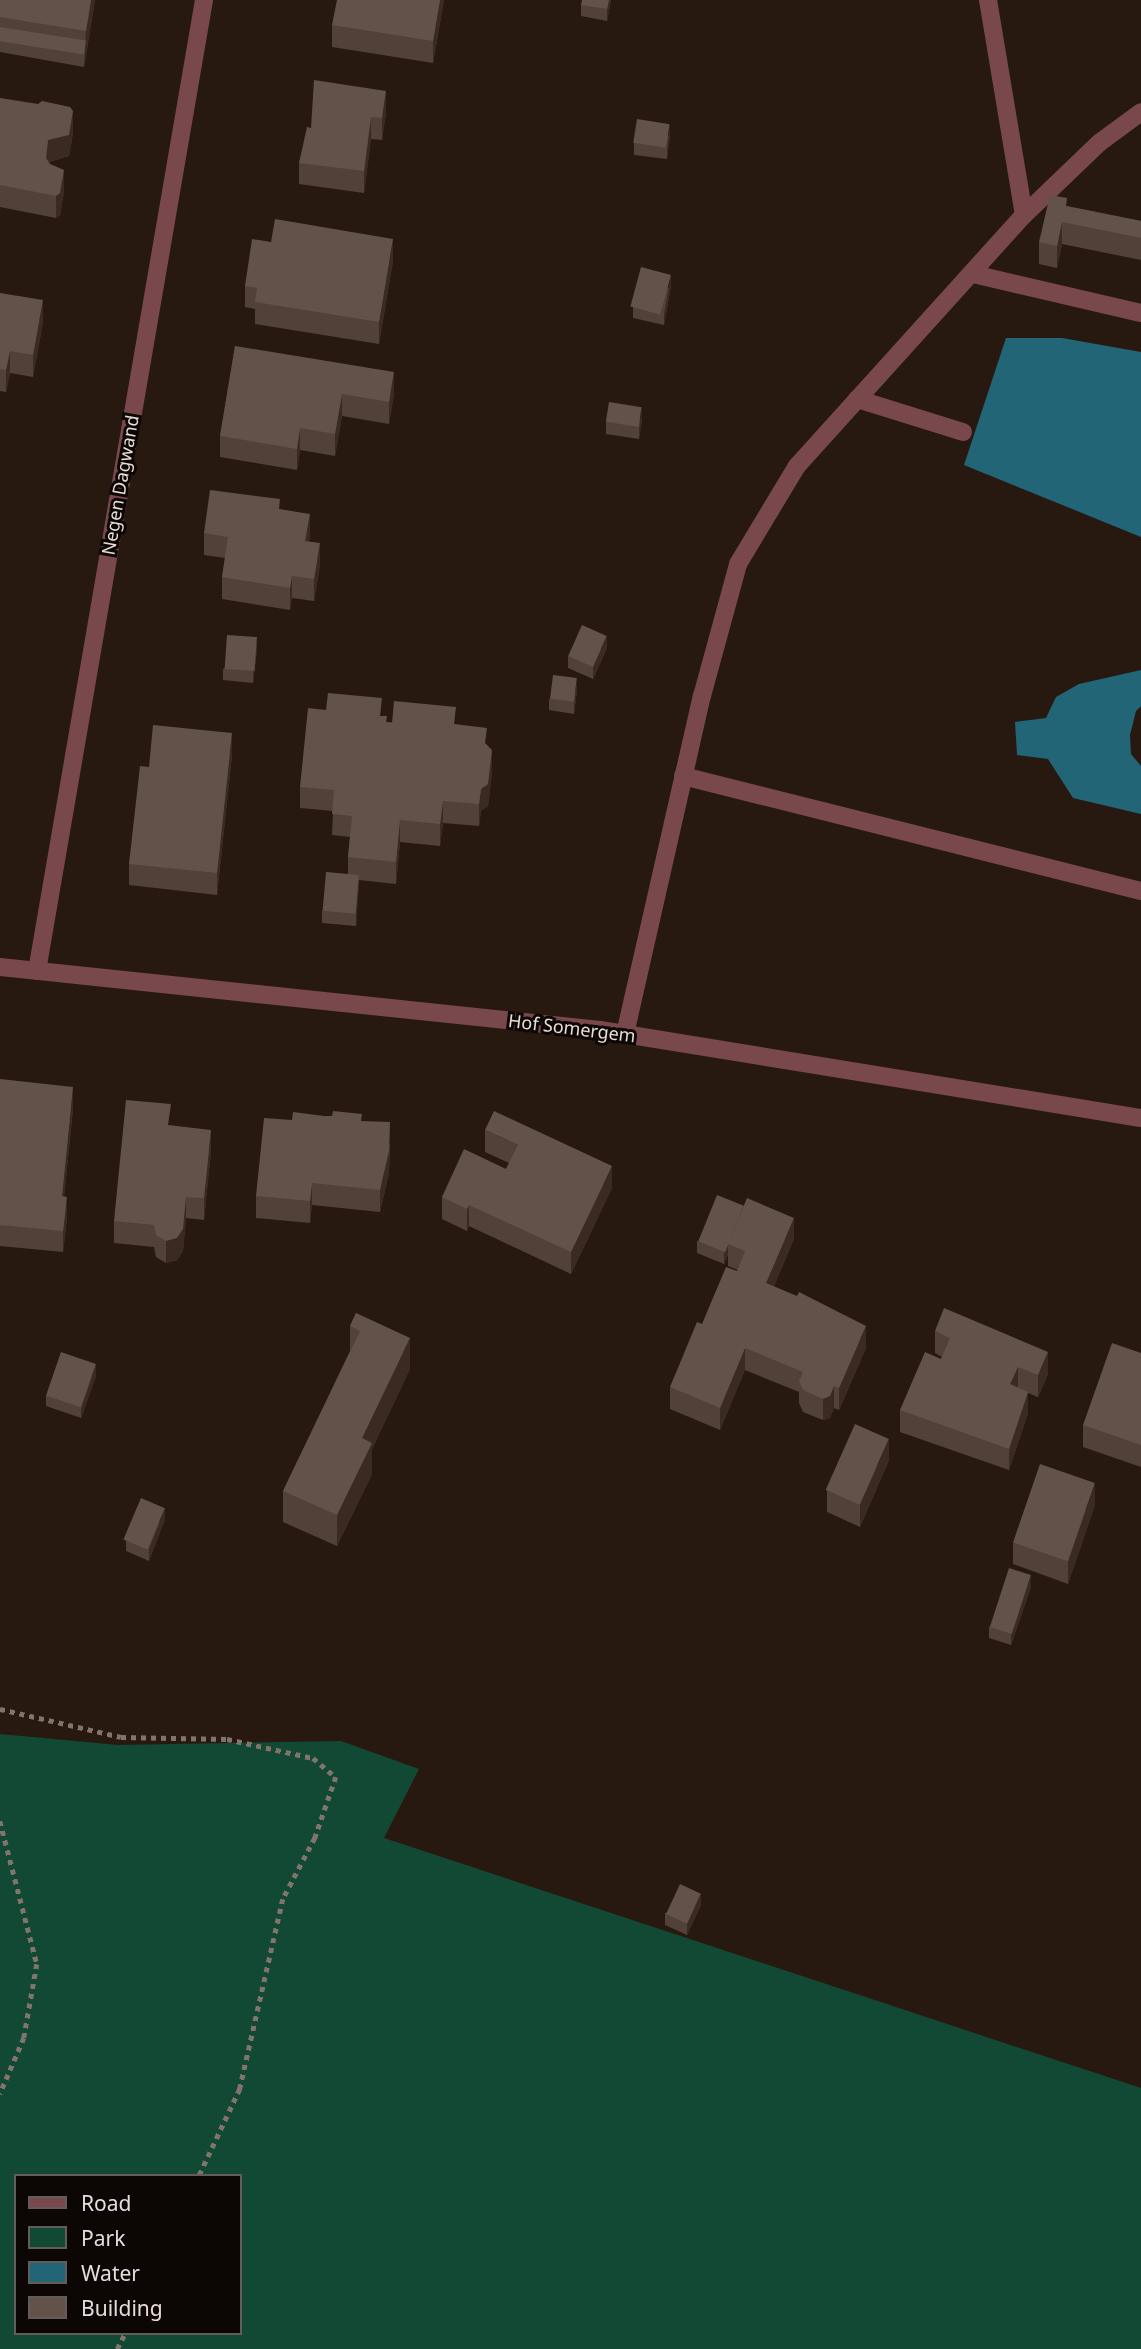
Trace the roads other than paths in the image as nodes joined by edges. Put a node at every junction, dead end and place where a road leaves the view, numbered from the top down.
1 (204, 0) edge
2 (988, 0) edge
3 (1141, 112) edge
4 (1024, 215) junction
5 (973, 274) junction
6 (1141, 313) edge
7 (857, 399) junction
8 (962, 432) dead end
9 (683, 776) junction
10 (1141, 891) edge
11 (0, 967) edge
12 (37, 971) junction
13 (625, 1034) junction
14 (1141, 1118) edge

1 - 12 street, Negen Dagwand
2 - 4 street
3 - 4 street
4 - 5 street
5 - 6 street
5 - 7 street
7 - 8 street
7 - 9 street
9 - 10 street
9 - 13 street
11 - 12 street, Hof Somergem
12 - 13 street, Hof Somergem
13 - 14 street, Hof Somergem

